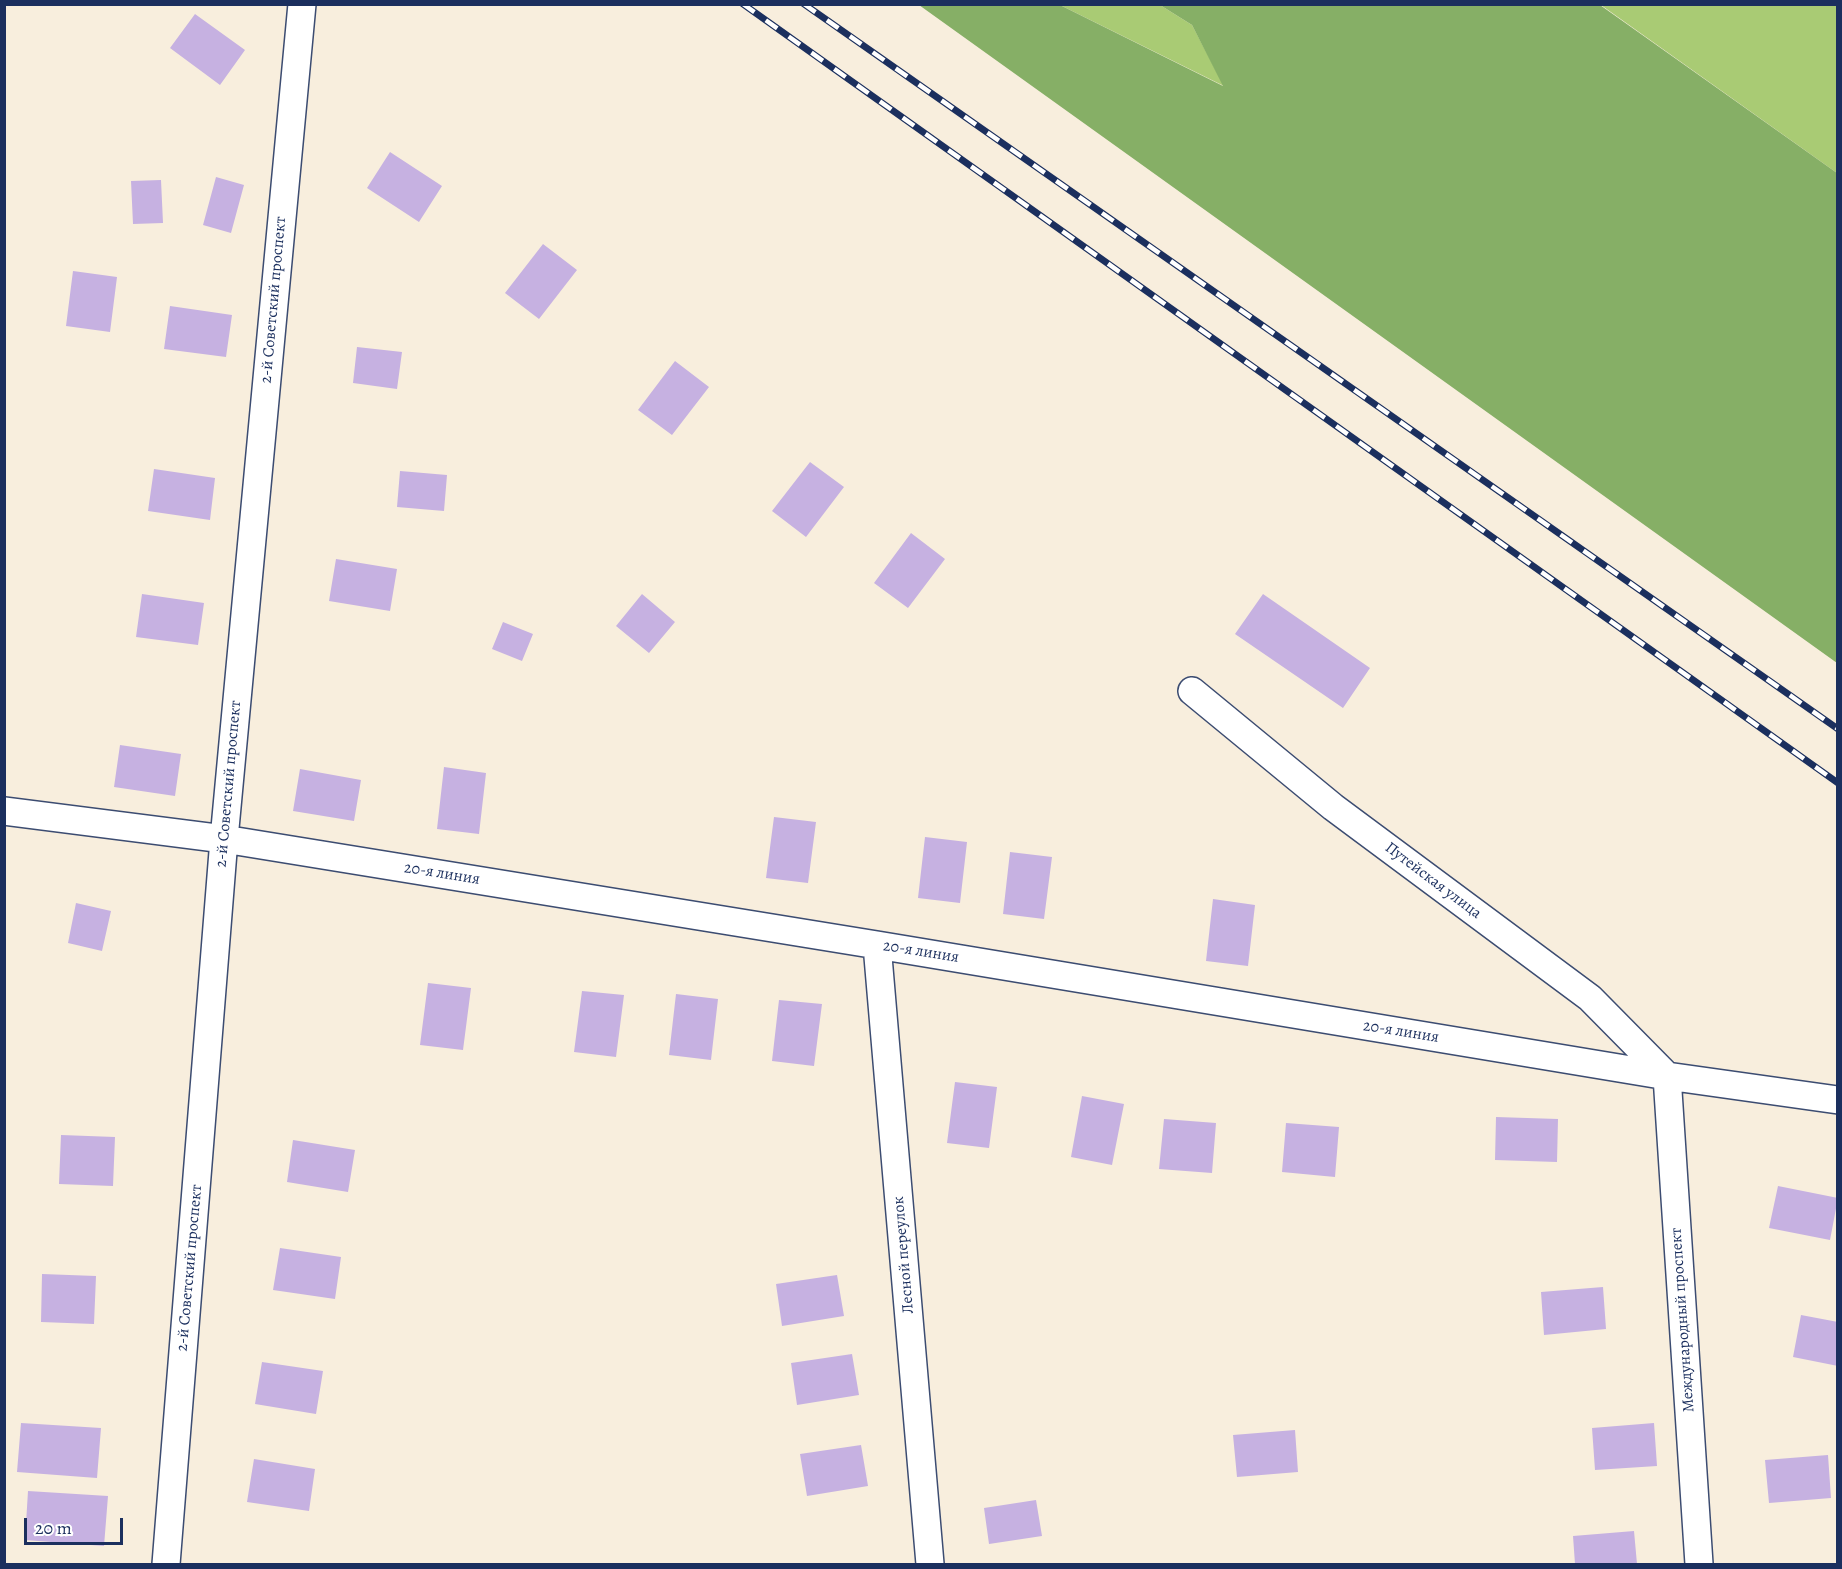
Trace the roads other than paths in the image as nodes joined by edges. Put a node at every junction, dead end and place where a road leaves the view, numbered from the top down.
1 (302, 4) edge
2 (1192, 691) dead end
3 (4, 811) edge
4 (224, 839) junction
5 (877, 945) junction
6 (1668, 1076) junction
7 (1838, 1100) edge
8 (166, 1564) edge
9 (930, 1564) edge
10 (1699, 1564) edge

1 - 4 street, 2-й Советский проспект
2 - 6 street, Путейская улица
3 - 4 street, 20-я линия
4 - 5 street, 20-я линия
4 - 8 street, 2-й Советский проспект
5 - 6 street, 20-я линия
5 - 9 street, Лесной переулок
6 - 7 street, 20-я линия
6 - 10 street, Международный проспект

